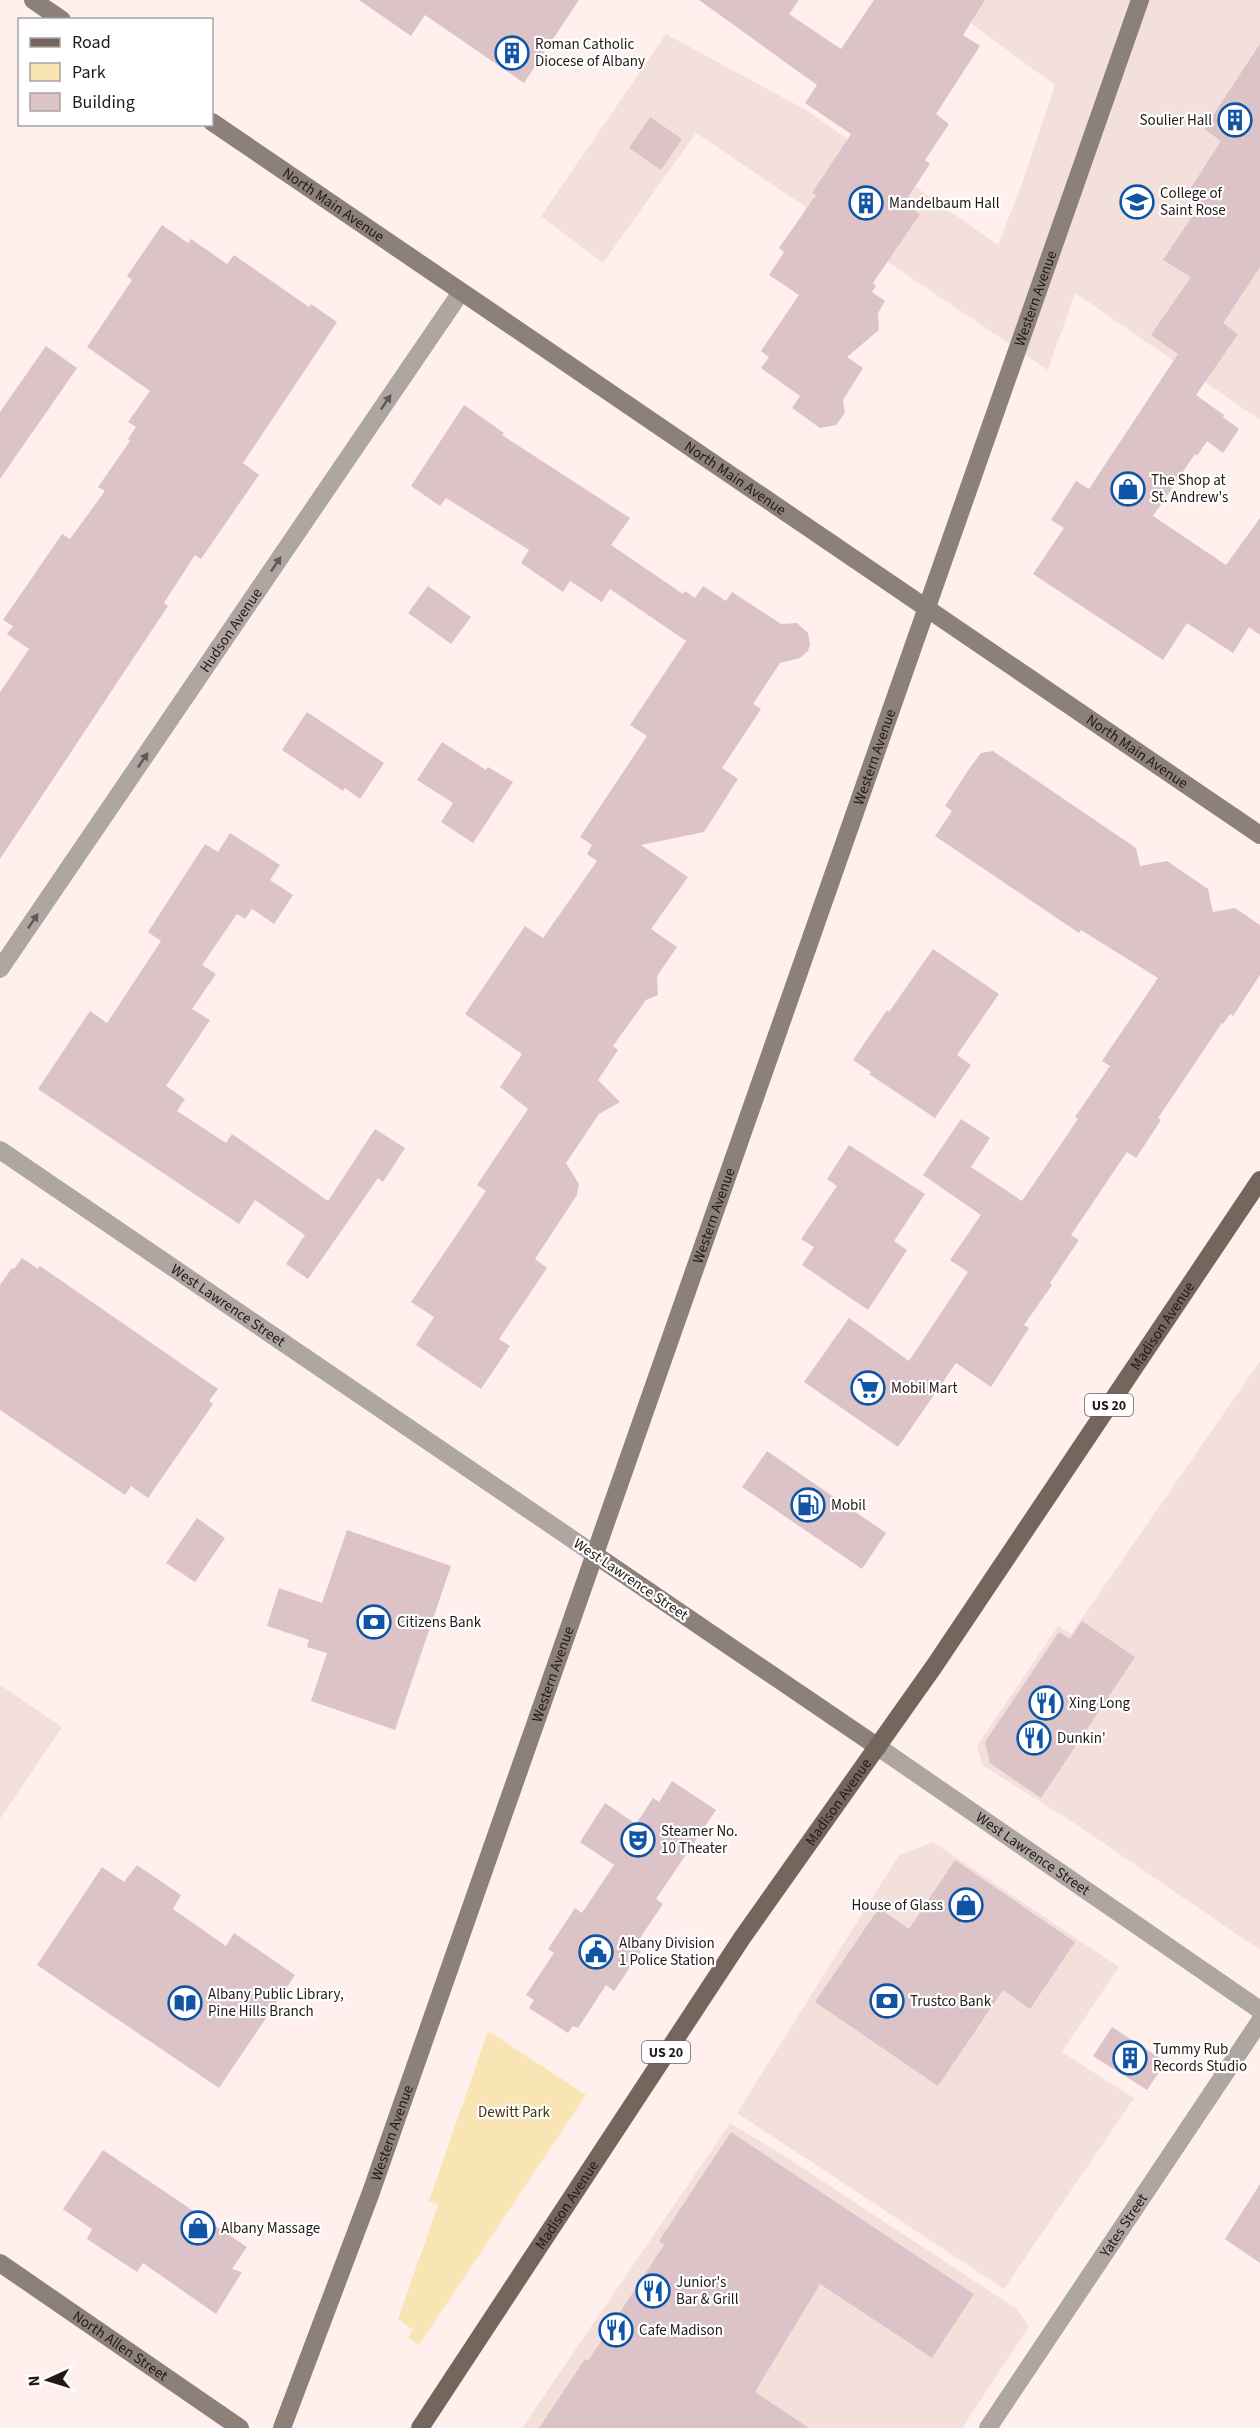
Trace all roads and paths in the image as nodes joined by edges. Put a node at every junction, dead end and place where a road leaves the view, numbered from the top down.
1 (33, 0) edge
2 (1140, 0) edge
3 (59, 18) edge
4 (213, 123) edge
5 (460, 292) junction
6 (926, 608) junction
7 (1260, 835) edge
8 (0, 969) edge
9 (0, 1150) edge
10 (1260, 1180) edge
11 (594, 1554) junction
12 (878, 1746) junction
13 (1260, 2010) edge
14 (1260, 2021) edge
15 (0, 2263) edge
16 (240, 2428) edge
17 (282, 2428) edge
18 (420, 2428) edge
19 (988, 2428) edge

1 - 3 street
2 - 6 street, Western Avenue
4 - 5 street, North Main Avenue
5 - 6 street, North Main Avenue
8 -> 5 street, Hudson Avenue
6 - 7 street, North Main Avenue
6 - 11 street, Western Avenue
9 - 11 street, West Lawrence Street
10 - 12 main road, Madison Avenue / US 20
11 - 12 street, West Lawrence Street
11 - 17 street, Western Avenue
12 - 13 street, West Lawrence Street
12 - 18 main road, Madison Avenue / US 20
14 - 19 street, Yates Street
15 - 16 street, North Allen Street

